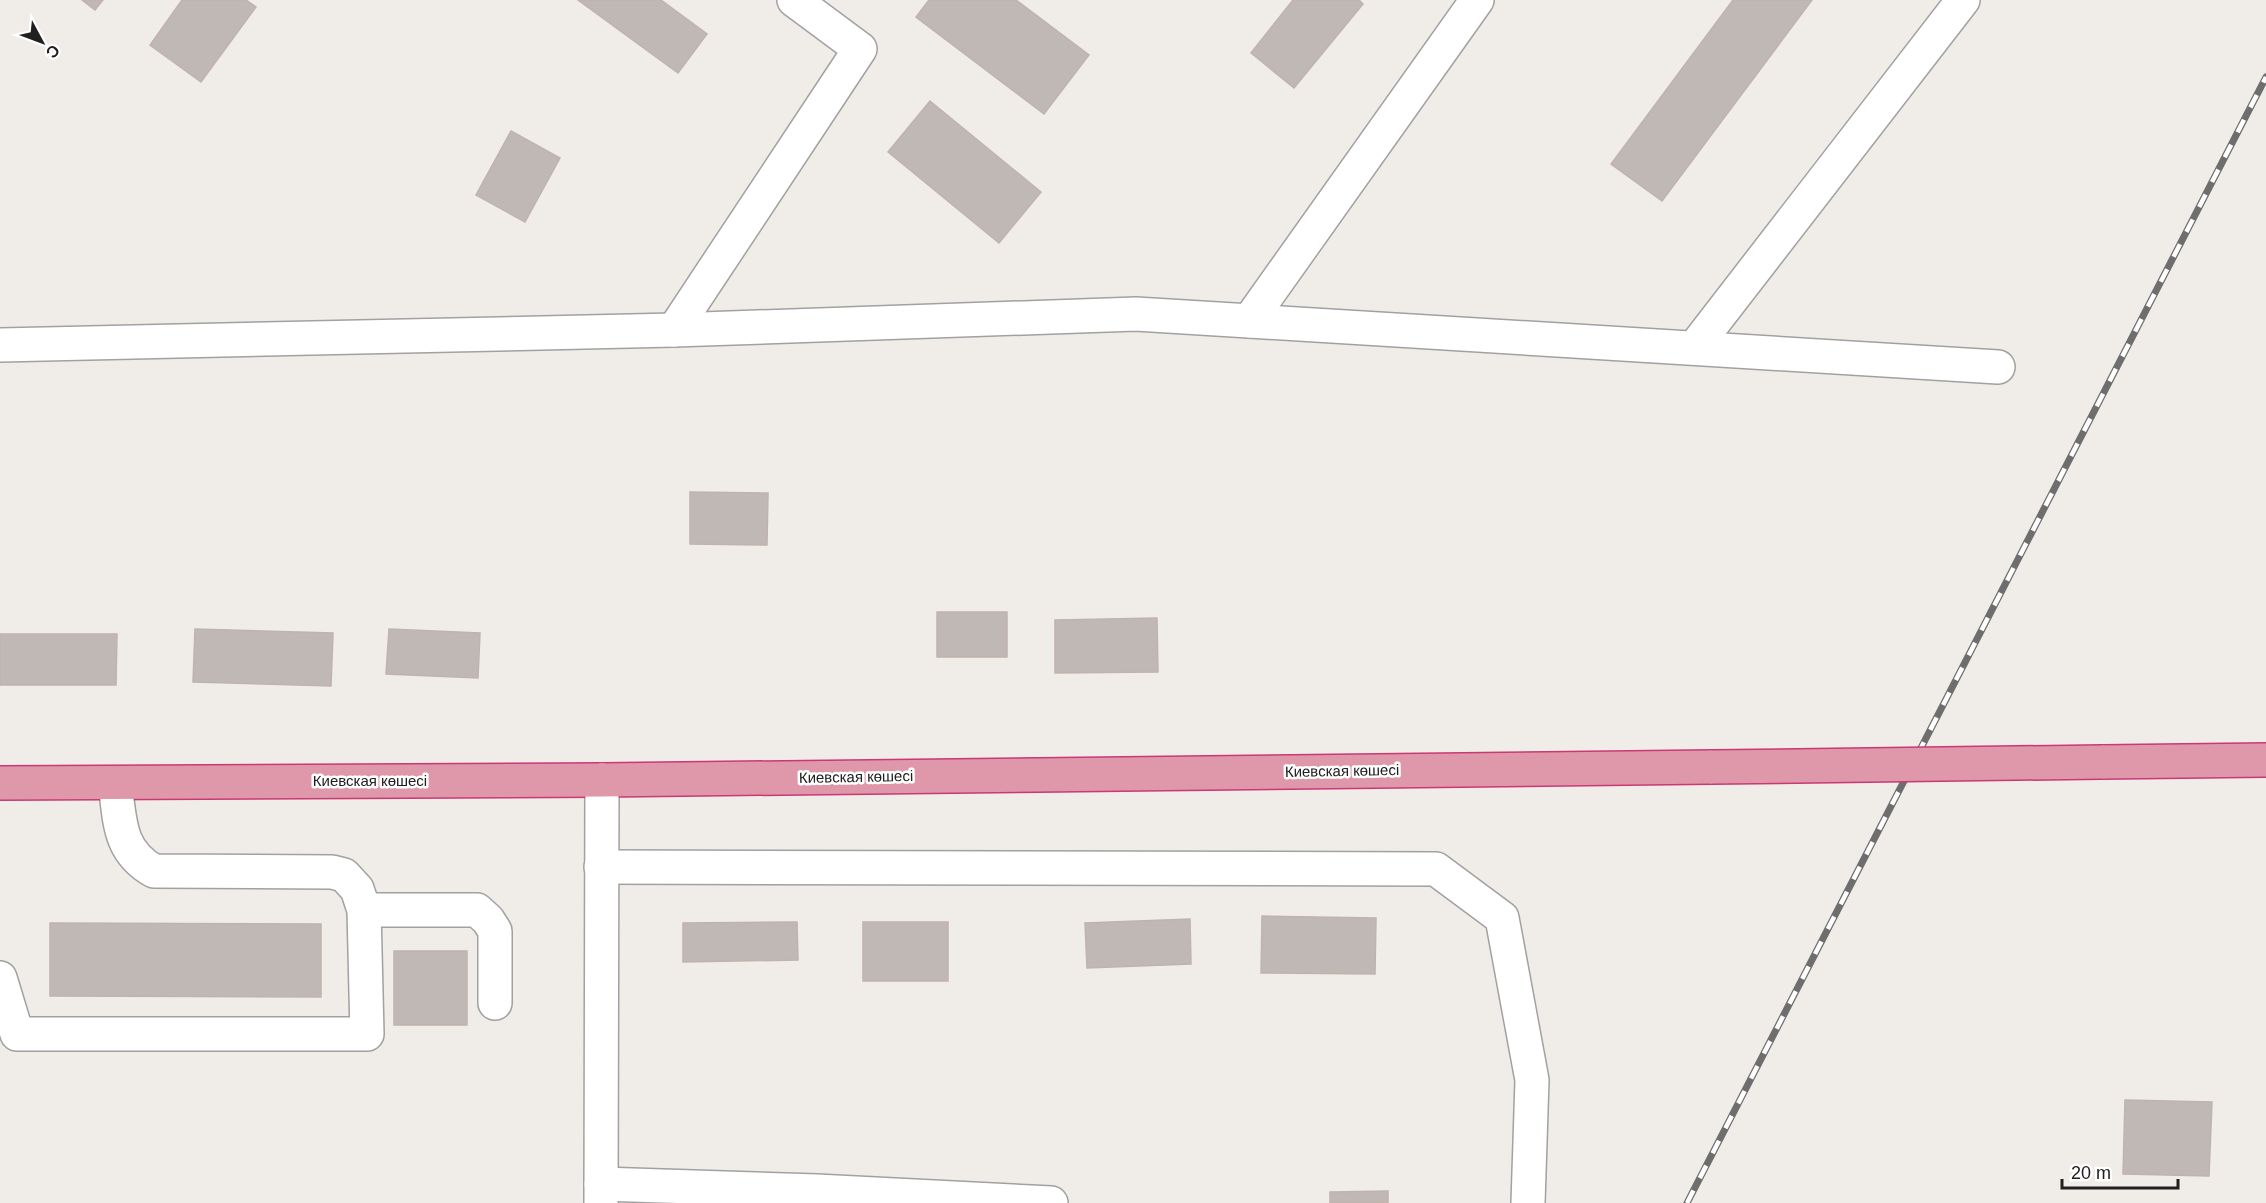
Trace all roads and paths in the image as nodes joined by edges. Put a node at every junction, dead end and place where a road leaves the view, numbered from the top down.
1 (794, 0) edge
2 (1477, 0) edge
3 (1963, 0) edge
4 (1249, 321) junction
5 (674, 330) junction
6 (0, 345) edge
7 (1694, 348) junction
8 (1998, 368) dead end
9 (2266, 760) edge
10 (602, 780) junction
11 (0, 783) edge
12 (115, 783) junction
13 (601, 867) junction
14 (364, 910) junction
15 (0, 978) edge
16 (495, 1003) dead end
17 (601, 1193) edge
18 (816, 1197) edge
19 (1051, 1203) edge
20 (1528, 1203) edge

1 - 5 lane
2 - 4 lane
3 - 7 lane
4 - 5 lane
4 - 7 lane
5 - 6 lane
7 - 8 lane
9 - 10 highway, Киевская көшесі, bridge
10 - 12 highway, Киевская көшесі
10 - 13 lane
11 - 12 highway, Киевская көшесі
12 - 14 lane
13 - 17 lane
13 - 20 lane
14 - 15 lane
14 - 16 lane
17 - 18 lane
18 - 19 lane

